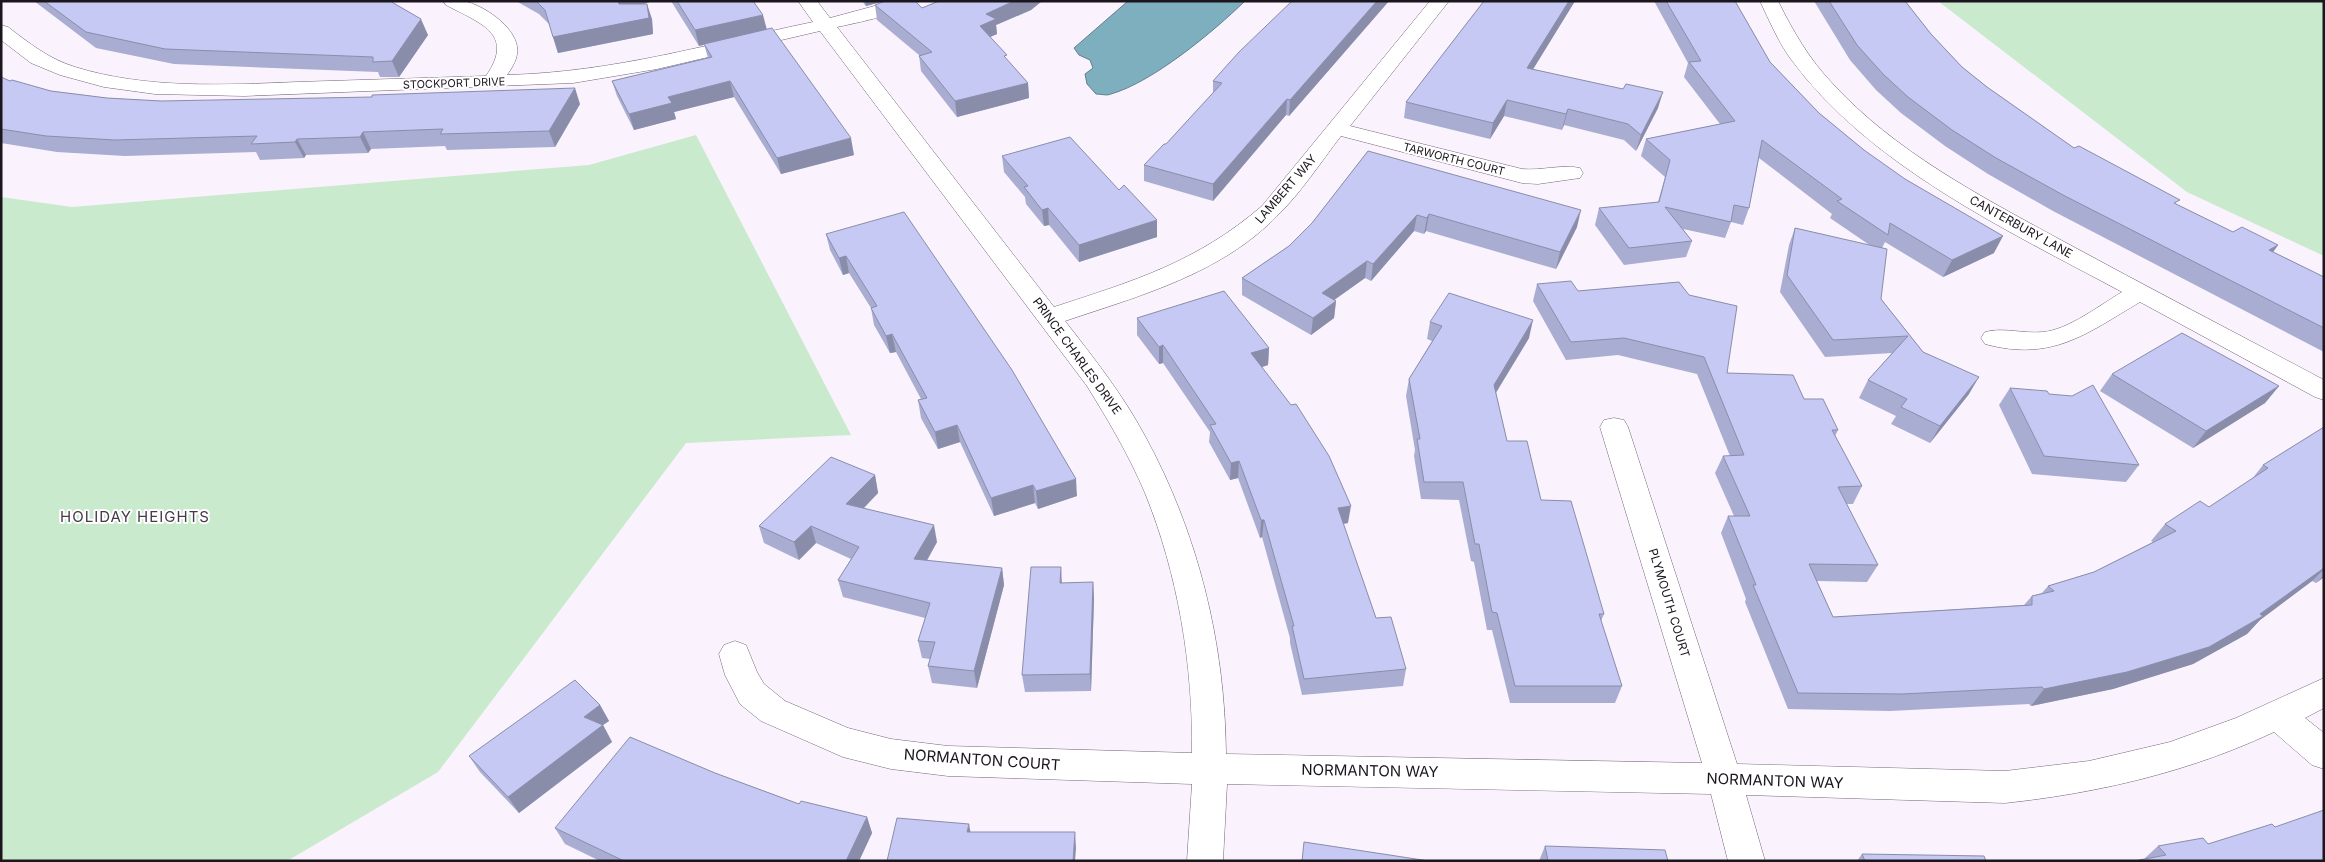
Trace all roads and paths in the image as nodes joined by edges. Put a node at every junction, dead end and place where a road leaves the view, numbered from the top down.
1 (452, 1) edge
2 (807, 1) edge
3 (911, 1) edge
4 (1440, 1) edge
5 (1769, 1) edge
6 (823, 24) junction
7 (1, 30) edge
8 (492, 82) junction
9 (1337, 129) junction
10 (1572, 173) dead end
11 (2140, 292) junction
12 (1050, 317) junction
13 (1994, 338) dead end
14 (2324, 391) edge
15 (1614, 427) dead end
16 (736, 654) dead end
17 (2324, 692) edge
18 (2279, 716) junction
19 (2324, 754) edge
20 (1210, 768) junction
21 (1724, 779) junction
22 (1205, 861) edge
23 (1747, 861) edge

1 - 8 street
2 - 6 street, PRINCE CHARLES DRIVE
3 - 6 street, STOCKPORT DRIVE
4 - 9 street, LAMBERT WAY
5 - 11 street, CANTERBURY LANE
6 - 8 street, STOCKPORT DRIVE
6 - 12 street, PRINCE CHARLES DRIVE
7 - 8 street, STOCKPORT DRIVE
9 - 10 street, TARWORTH COURT
9 - 12 street, LAMBERT WAY
11 - 13 street
11 - 14 street, CANTERBURY LANE
12 - 20 street, PRINCE CHARLES DRIVE
15 - 21 street, PLYMOUTH COURT
16 - 20 street, NORMANTON COURT
17 - 18 street, NORMANTON WAY
18 - 19 street
18 - 21 street, NORMANTON WAY
20 - 21 street, NORMANTON WAY
20 - 22 street, PRINCE CHARLES DRIVE
21 - 23 street, PLYMOUTH COURT

